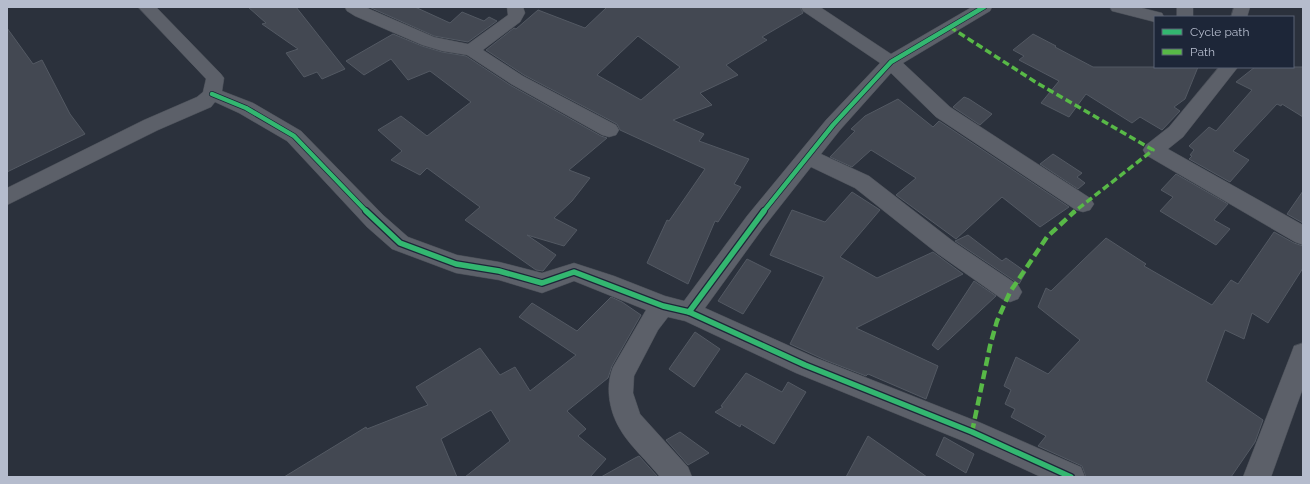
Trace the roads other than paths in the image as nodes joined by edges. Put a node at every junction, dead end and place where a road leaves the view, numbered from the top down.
1 (146, 7) edge
2 (353, 7) edge
3 (515, 7) edge
4 (808, 7) edge
5 (984, 7) edge
6 (1118, 7) edge
7 (1154, 16) edge
8 (471, 50) junction
9 (891, 62) junction
10 (1228, 68) edge
11 (212, 94) junction
12 (609, 130) dead end
13 (808, 157) junction
14 (7, 197) edge
15 (1083, 204) dead end
16 (1303, 236) edge
17 (1010, 292) dead end
18 (663, 306) junction
19 (689, 312) junction
20 (1303, 354) edge
21 (678, 477) edge
22 (1071, 477) edge
23 (1257, 477) edge

1 - 11 street
2 - 8 street
3 - 8 street
4 - 9 street
5 - 9 street
6 - 7 street
8 - 12 street
9 - 13 street
9 - 15 street
10 - 16 street
11 - 14 street
11 - 18 street
13 - 17 street
13 - 19 street
18 - 19 street
18 - 21 street
19 - 22 street
20 - 23 street

